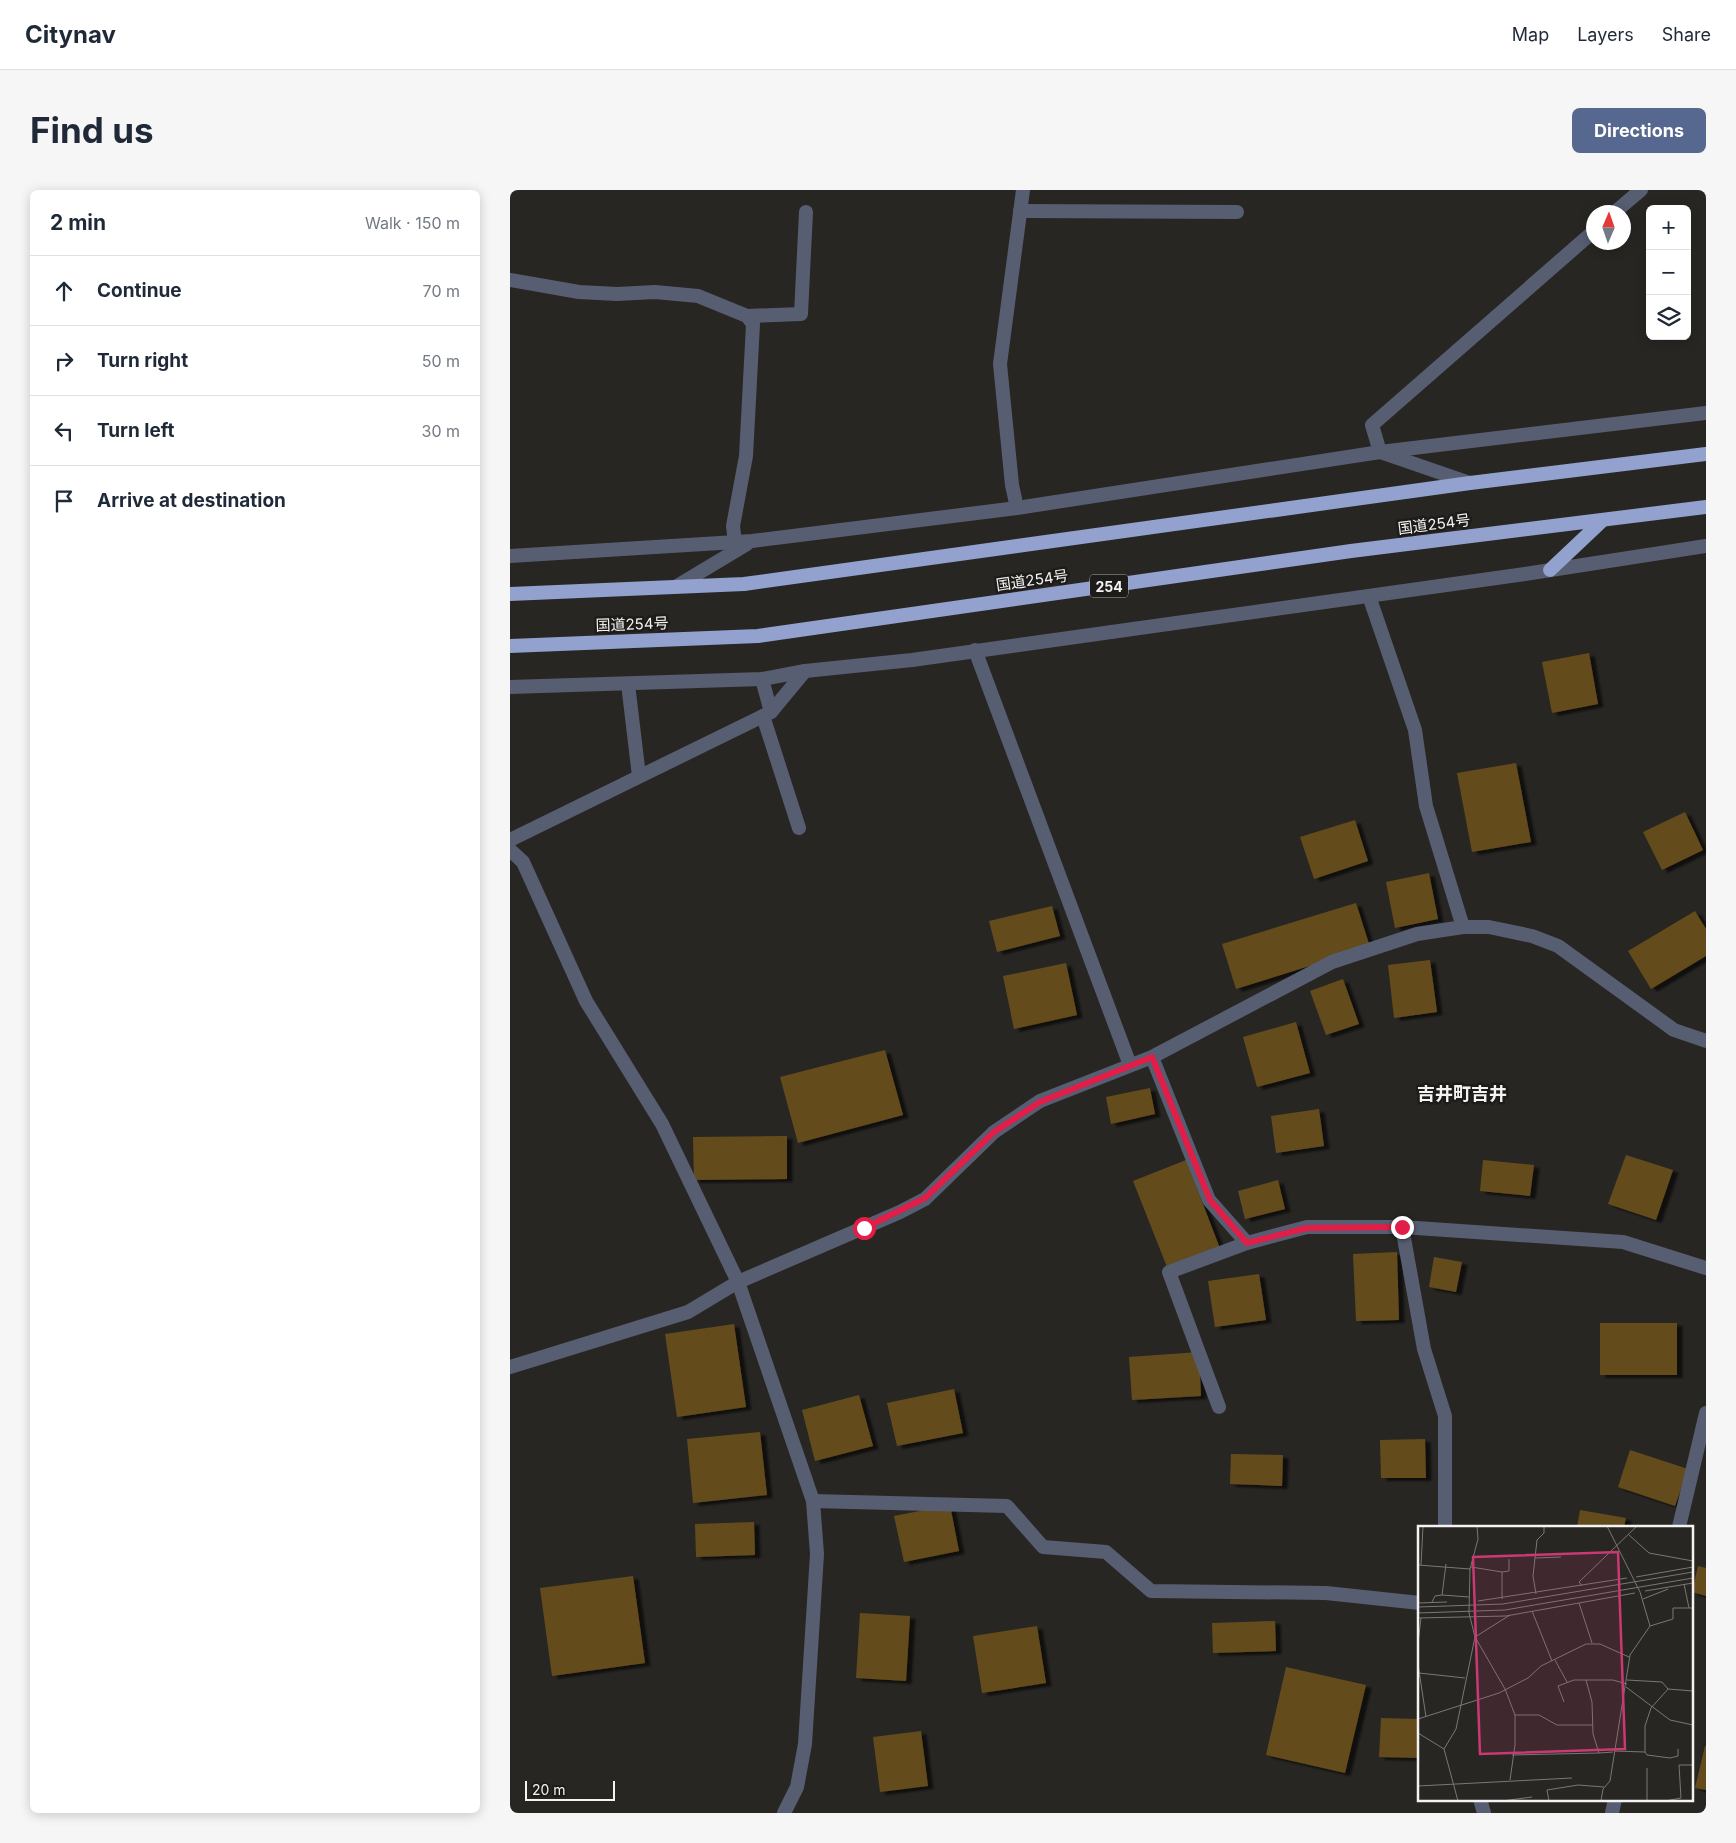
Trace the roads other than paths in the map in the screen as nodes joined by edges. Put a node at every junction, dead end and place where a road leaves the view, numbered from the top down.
1 (1023, 190) edge
2 (1641, 190) edge
3 (1623, 205) edge
4 (1020, 211) junction
5 (806, 212) dead end
6 (1238, 212) dead end
7 (1586, 239) edge
8 (510, 280) edge
9 (747, 316) junction
10 (1706, 413) edge
11 (1380, 452) junction
12 (1706, 454) edge
13 (1470, 483) junction
14 (1706, 507) edge
15 (1017, 508) junction
16 (1603, 520) junction
17 (752, 541) junction
18 (735, 543) junction
19 (1706, 546) edge
20 (510, 556) edge
21 (1550, 570) junction
22 (677, 586) junction
23 (510, 594) edge
24 (1369, 596) junction
25 (510, 646) edge
26 (975, 650) junction
27 (805, 671) junction
28 (762, 679) junction
29 (628, 684) junction
30 (510, 687) edge
31 (767, 714) junction
32 (639, 776) junction
33 (799, 828) dead end
34 (510, 840) edge
35 (510, 850) edge
36 (1463, 927) junction
37 (1706, 1041) edge
38 (1152, 1057) junction
39 (1130, 1065) junction
40 (1402, 1227) junction
41 (1247, 1243) junction
42 (1706, 1268) edge
43 (738, 1282) junction
44 (510, 1367) edge
45 (1219, 1408) dead end
46 (1706, 1413) edge
47 (813, 1501) junction
48 (1445, 1526) edge
49 (1679, 1526) edge
50 (1418, 1603) edge
51 (1480, 1800) edge
52 (1615, 1800) edge
53 (784, 1813) edge
54 (1484, 1813) edge
55 (1612, 1813) edge

1 - 4 street
2 - 3 street
4 - 6 street
4 - 15 street
5 - 9 street
7 - 11 street
8 - 9 street
9 - 18 street
10 - 11 street
11 - 13 street
11 - 15 street
12 - 13 highway
13 - 22 highway
14 - 16 highway, 国道254号 / 254
15 - 17 street
16 - 21 highway
16 - 25 highway, 国道254号 / 254
17 - 18 street
17 - 22 street
18 - 20 street
19 - 21 street
21 - 24 street
22 - 23 highway
24 - 26 street
24 - 36 street
26 - 27 street
26 - 39 street
27 - 28 street
27 - 31 street
28 - 29 street
28 - 31 street
29 - 30 street
29 - 32 street
31 - 32 street
31 - 33 street
32 - 34 street
35 - 43 street
36 - 37 street
36 - 38 street
38 - 39 street
38 - 41 street
39 - 43 street
40 - 41 street
40 - 42 street
40 - 48 street
41 - 45 street
43 - 44 street
43 - 47 street
46 - 49 street
47 - 50 street
47 - 53 street
51 - 54 street
52 - 55 street

